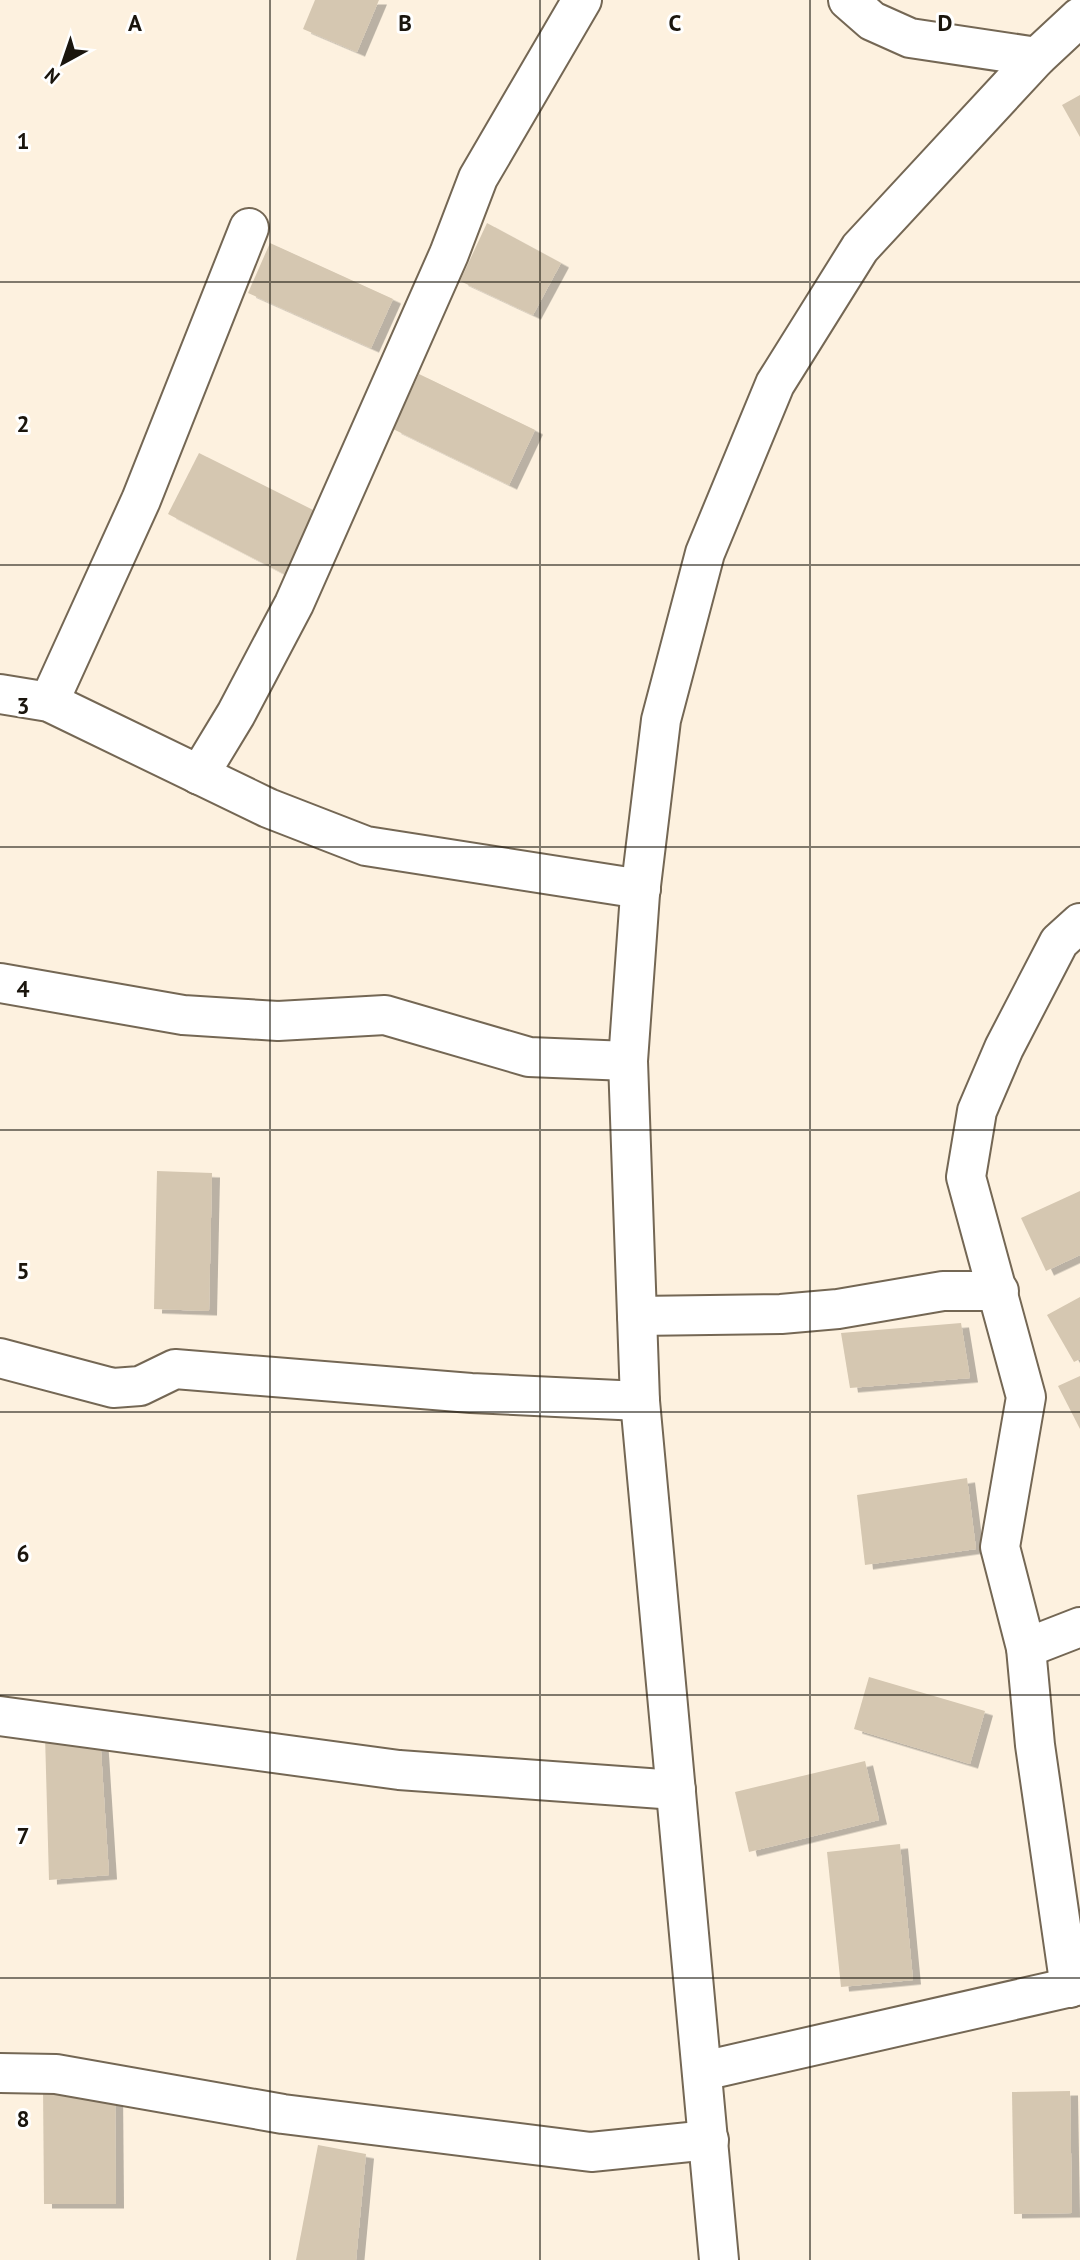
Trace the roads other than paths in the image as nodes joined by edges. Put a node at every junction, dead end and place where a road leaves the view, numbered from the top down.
1 (582, 0) edge
2 (848, 0) edge
3 (1080, 17) edge
4 (1037, 57) junction
5 (249, 228) dead end
6 (0, 694) edge
7 (49, 702) junction
8 (199, 775) junction
9 (641, 889) junction
10 (1080, 923) edge
11 (0, 983) edge
12 (628, 1061) junction
13 (999, 1291) junction
14 (637, 1316) junction
15 (0, 1358) edge
16 (640, 1401) junction
17 (1080, 1627) edge
18 (1026, 1648) junction
19 (0, 1716) edge
20 (676, 1790) junction
21 (1075, 1987) edge
22 (703, 2071) junction
23 (0, 2073) edge
24 (709, 2140) junction
25 (719, 2260) edge

1 - 8 street
2 - 4 street
3 - 4 street
4 - 9 street
5 - 7 street
6 - 7 street
7 - 8 street
8 - 9 street
9 - 12 street
10 - 13 street
11 - 12 street
12 - 14 street
13 - 14 street
13 - 18 street
14 - 16 street
15 - 16 street
16 - 20 street
17 - 18 street
18 - 21 street
19 - 20 street
20 - 22 street
21 - 22 street
22 - 24 street
23 - 24 street
24 - 25 street

